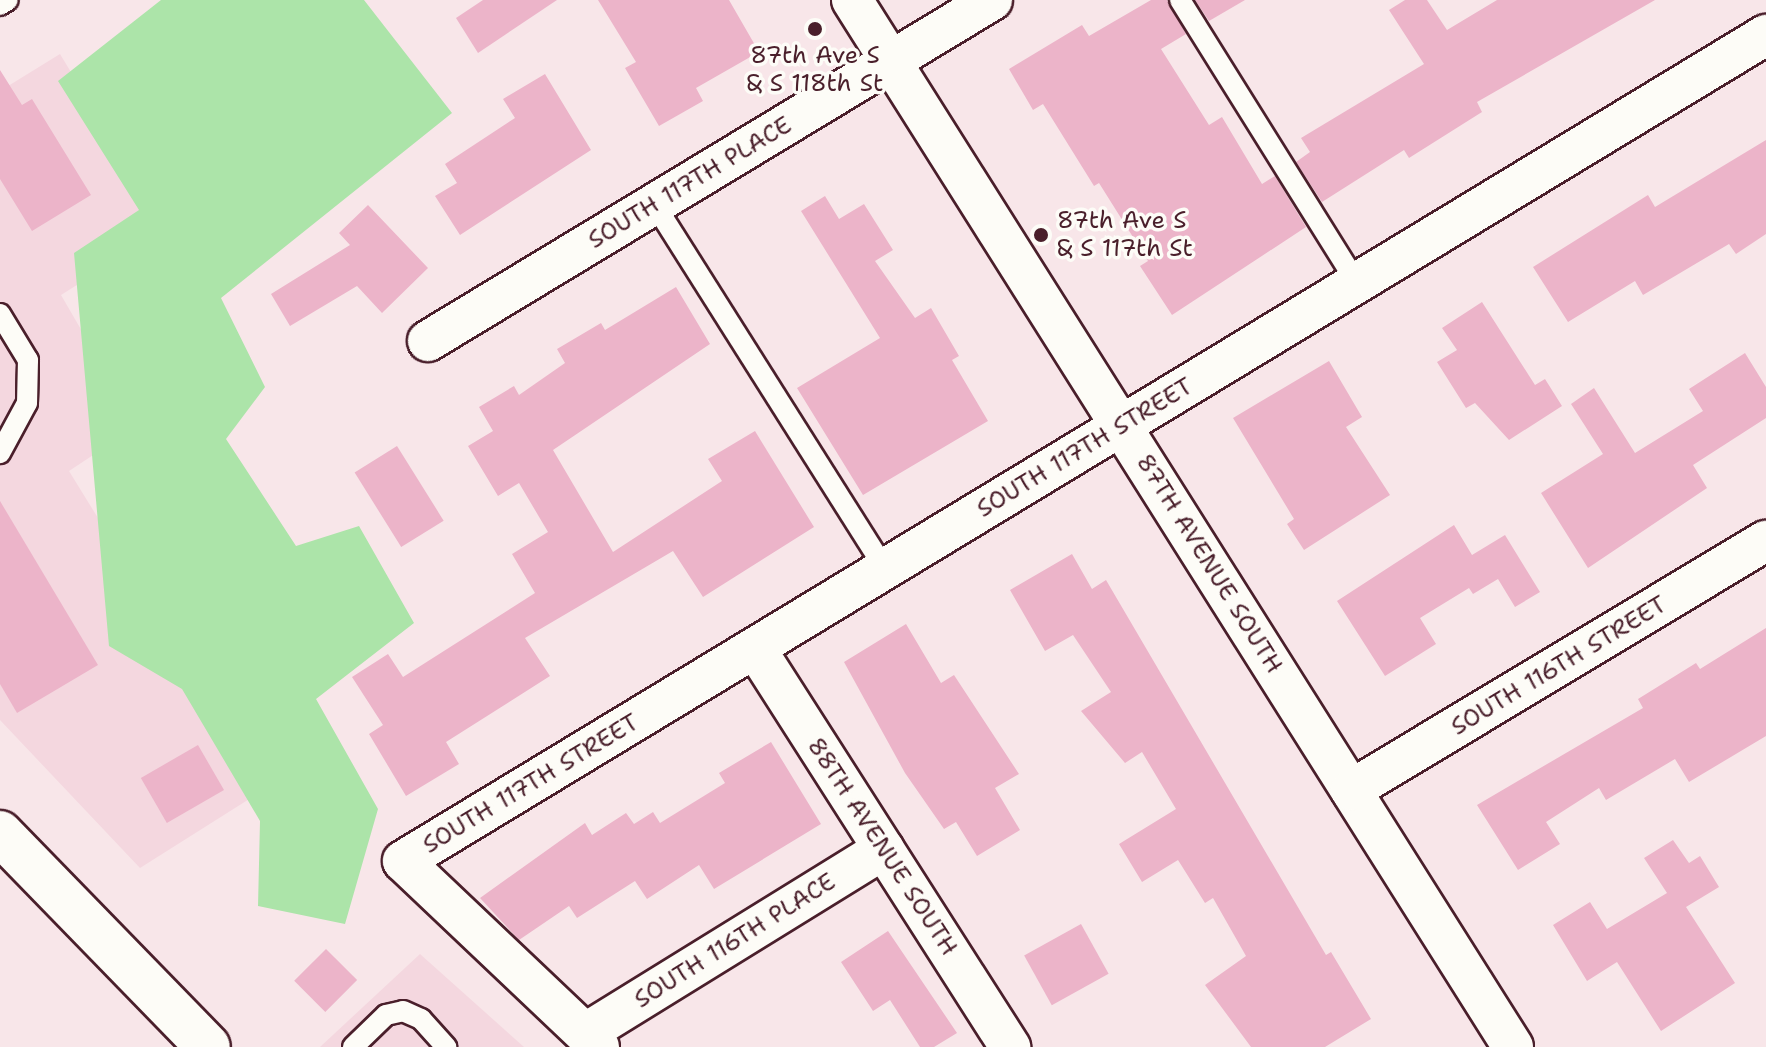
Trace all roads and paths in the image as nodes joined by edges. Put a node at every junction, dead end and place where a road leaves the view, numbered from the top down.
1 (8, 0) edge
2 (852, 0) edge
3 (992, 0) edge
4 (1180, 0) edge
5 (0, 5) edge
6 (1766, 35) edge
7 (891, 62) junction
8 (655, 205) junction
9 (1357, 283) junction
10 (0, 314) edge
11 (428, 341) dead end
12 (1121, 426) junction
13 (0, 453) edge
14 (1766, 541) edge
15 (885, 569) junction
16 (755, 648) junction
17 (1351, 790) junction
18 (2, 837) edge
19 (884, 849) junction
20 (592, 1040) edge
21 (208, 1047) edge
22 (353, 1047) edge
23 (446, 1047) edge
24 (1010, 1047) edge
25 (1513, 1047) edge

1 - 5 lane
2 - 7 street, 87TH AVENUE SOUTH
3 - 7 street, SOUTH 117TH PLACE
4 - 9 lane
6 - 9 street, SOUTH 117TH STREET
7 - 8 street, SOUTH 117TH PLACE
7 - 12 street, 87TH AVENUE SOUTH
8 - 11 street, SOUTH 117TH PLACE
8 - 15 lane
9 - 12 street, SOUTH 117TH STREET
10 - 13 lane
12 - 15 street, SOUTH 117TH STREET
12 - 17 street, 87TH AVENUE SOUTH
14 - 17 street, SOUTH 116TH STREET
15 - 16 street, SOUTH 117TH STREET
16 - 19 street, 88TH AVENUE SOUTH
16 - 20 street, SOUTH 117TH STREET
17 - 25 street, 87TH AVENUE SOUTH
18 - 21 main road
19 - 20 street, SOUTH 116TH PLACE
19 - 24 street, 88TH AVENUE SOUTH
22 - 23 lane

